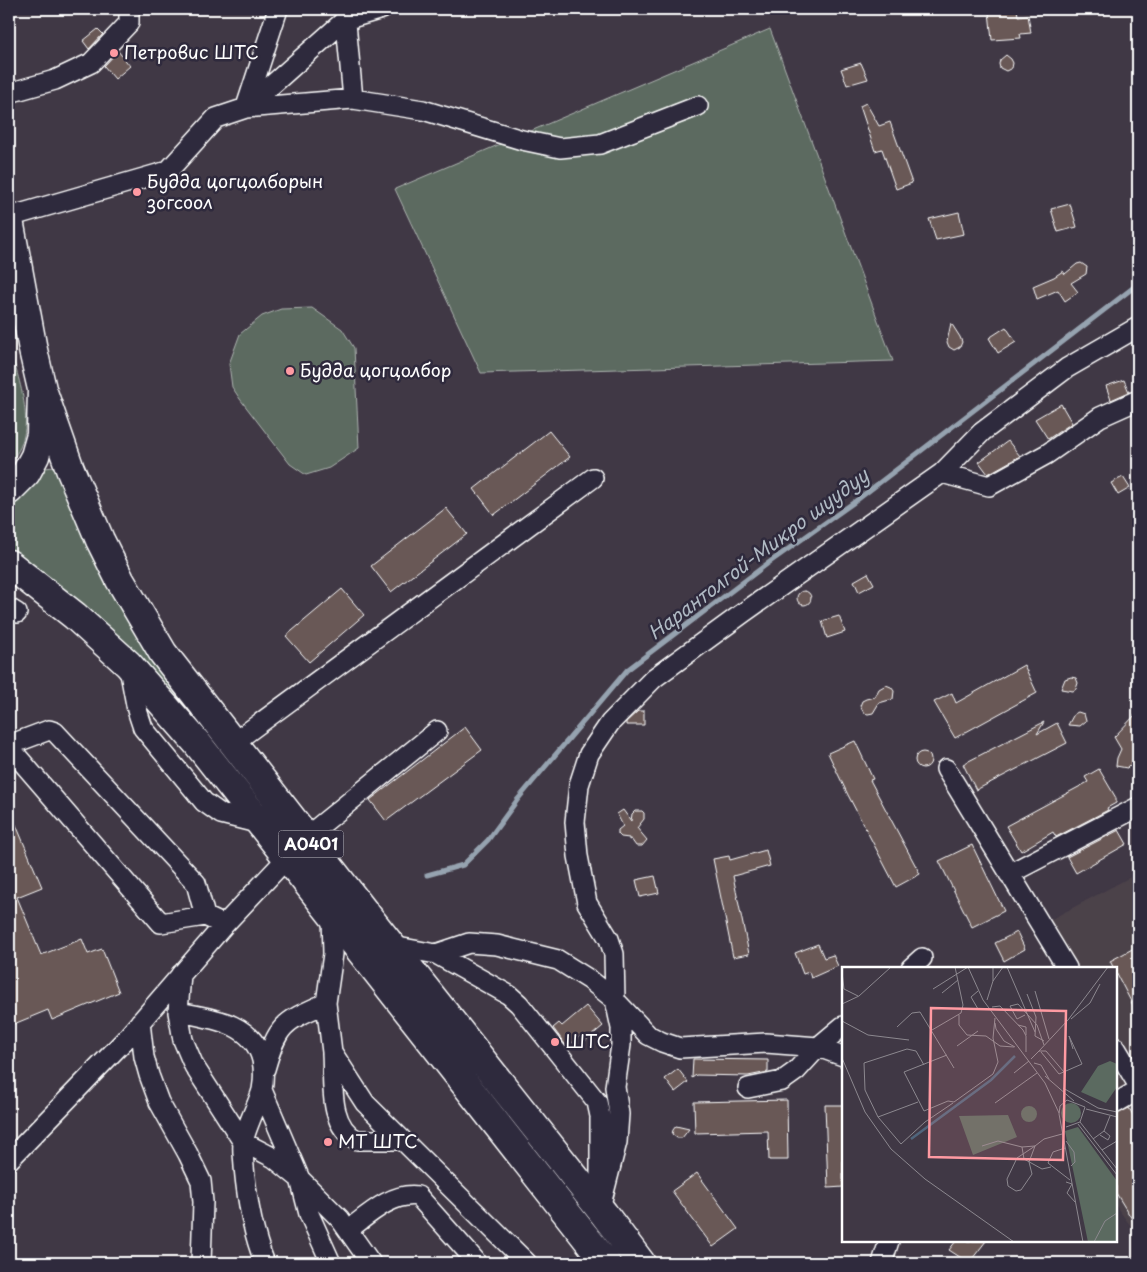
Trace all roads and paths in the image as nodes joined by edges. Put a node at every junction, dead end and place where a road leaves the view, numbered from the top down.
1 (129, 9) edge
2 (278, 9) edge
3 (382, 9) edge
4 (345, 14) edge
5 (9, 92) edge
6 (353, 99) junction
7 (698, 106) dead end
8 (246, 108) junction
9 (9, 218) edge
10 (9, 312) edge
11 (1138, 327) edge
12 (33, 350) junction
13 (42, 389) junction
14 (1138, 400) edge
15 (942, 473) junction
16 (593, 478) dead end
17 (9, 490) edge
18 (9, 564) edge
19 (437, 731) dead end
20 (233, 743) junction
21 (9, 746) edge
22 (946, 769) dead end
23 (1138, 807) edge
24 (306, 837) junction
25 (287, 858) junction
26 (1009, 874) junction
27 (363, 910) junction
28 (205, 916) junction
29 (336, 921) junction
30 (224, 925) junction
31 (392, 946) junction
32 (436, 954) junction
33 (1066, 967) edge
34 (181, 974) junction
35 (615, 1000) junction
36 (326, 1003) junction
37 (178, 1012) junction
38 (140, 1022) junction
39 (842, 1027) edge
40 (818, 1048) junction
41 (1117, 1050) edge
42 (332, 1052) junction
43 (842, 1056) edge
44 (263, 1081) junction
45 (1138, 1085) edge
46 (748, 1088) dead end
47 (1138, 1090) edge
48 (1117, 1102) edge
49 (402, 1140) junction
50 (243, 1142) junction
51 (9, 1160) edge
52 (300, 1179) junction
53 (600, 1208) junction
54 (348, 1230) junction
55 (889, 1242) edge
56 (201, 1263) edge
57 (265, 1263) edge
58 (331, 1263) edge
59 (371, 1263) edge
60 (476, 1263) edge
61 (527, 1263) edge
62 (606, 1263) edge
63 (641, 1263) edge
64 (882, 1263) edge

1 - 5 lane
2 - 8 lane
3 - 4 lane
4 - 6 lane
4 - 8 lane
6 - 7 lane
6 - 8 lane
8 - 9 lane
9 - 12 highway, A0401
10 - 12 highway, A0401
11 - 15 lane
12 - 13 highway, A0401
13 - 17 highway, A0401
13 - 20 highway, A0401
14 - 15 lane
15 - 35 lane
16 - 20 lane
18 - 25 highway, A0401
19 - 24 lane
20 - 24 highway, A0401
21 - 28 lane
21 - 28 lane
22 - 26 lane
23 - 26 lane
24 - 27 highway, A0401
25 - 29 highway, A0401
25 - 30 lane
26 - 33 lane
27 - 29 highway
27 - 31 highway, A0401
28 - 30 lane
29 - 36 lane
29 - 62 highway, A0401
30 - 34 lane
31 - 32 lane
31 - 53 highway, A0401
32 - 35 lane
32 - 53 lane
34 - 37 lane
34 - 38 lane
35 - 40 lane
35 - 53 lane
36 - 42 lane
36 - 44 lane
37 - 44 lane
37 - 50 lane
38 - 51 lane
38 - 56 lane
39 - 40 lane
40 - 43 lane
40 - 46 lane
41 - 45 lane
42 - 49 lane
42 - 49 lane
44 - 50 lane
44 - 52 lane
47 - 48 lane
49 - 61 lane
50 - 52 lane
50 - 57 lane
52 - 54 lane
52 - 58 lane
53 - 63 highway, A0401
54 - 59 lane
54 - 60 lane
55 - 64 lane

